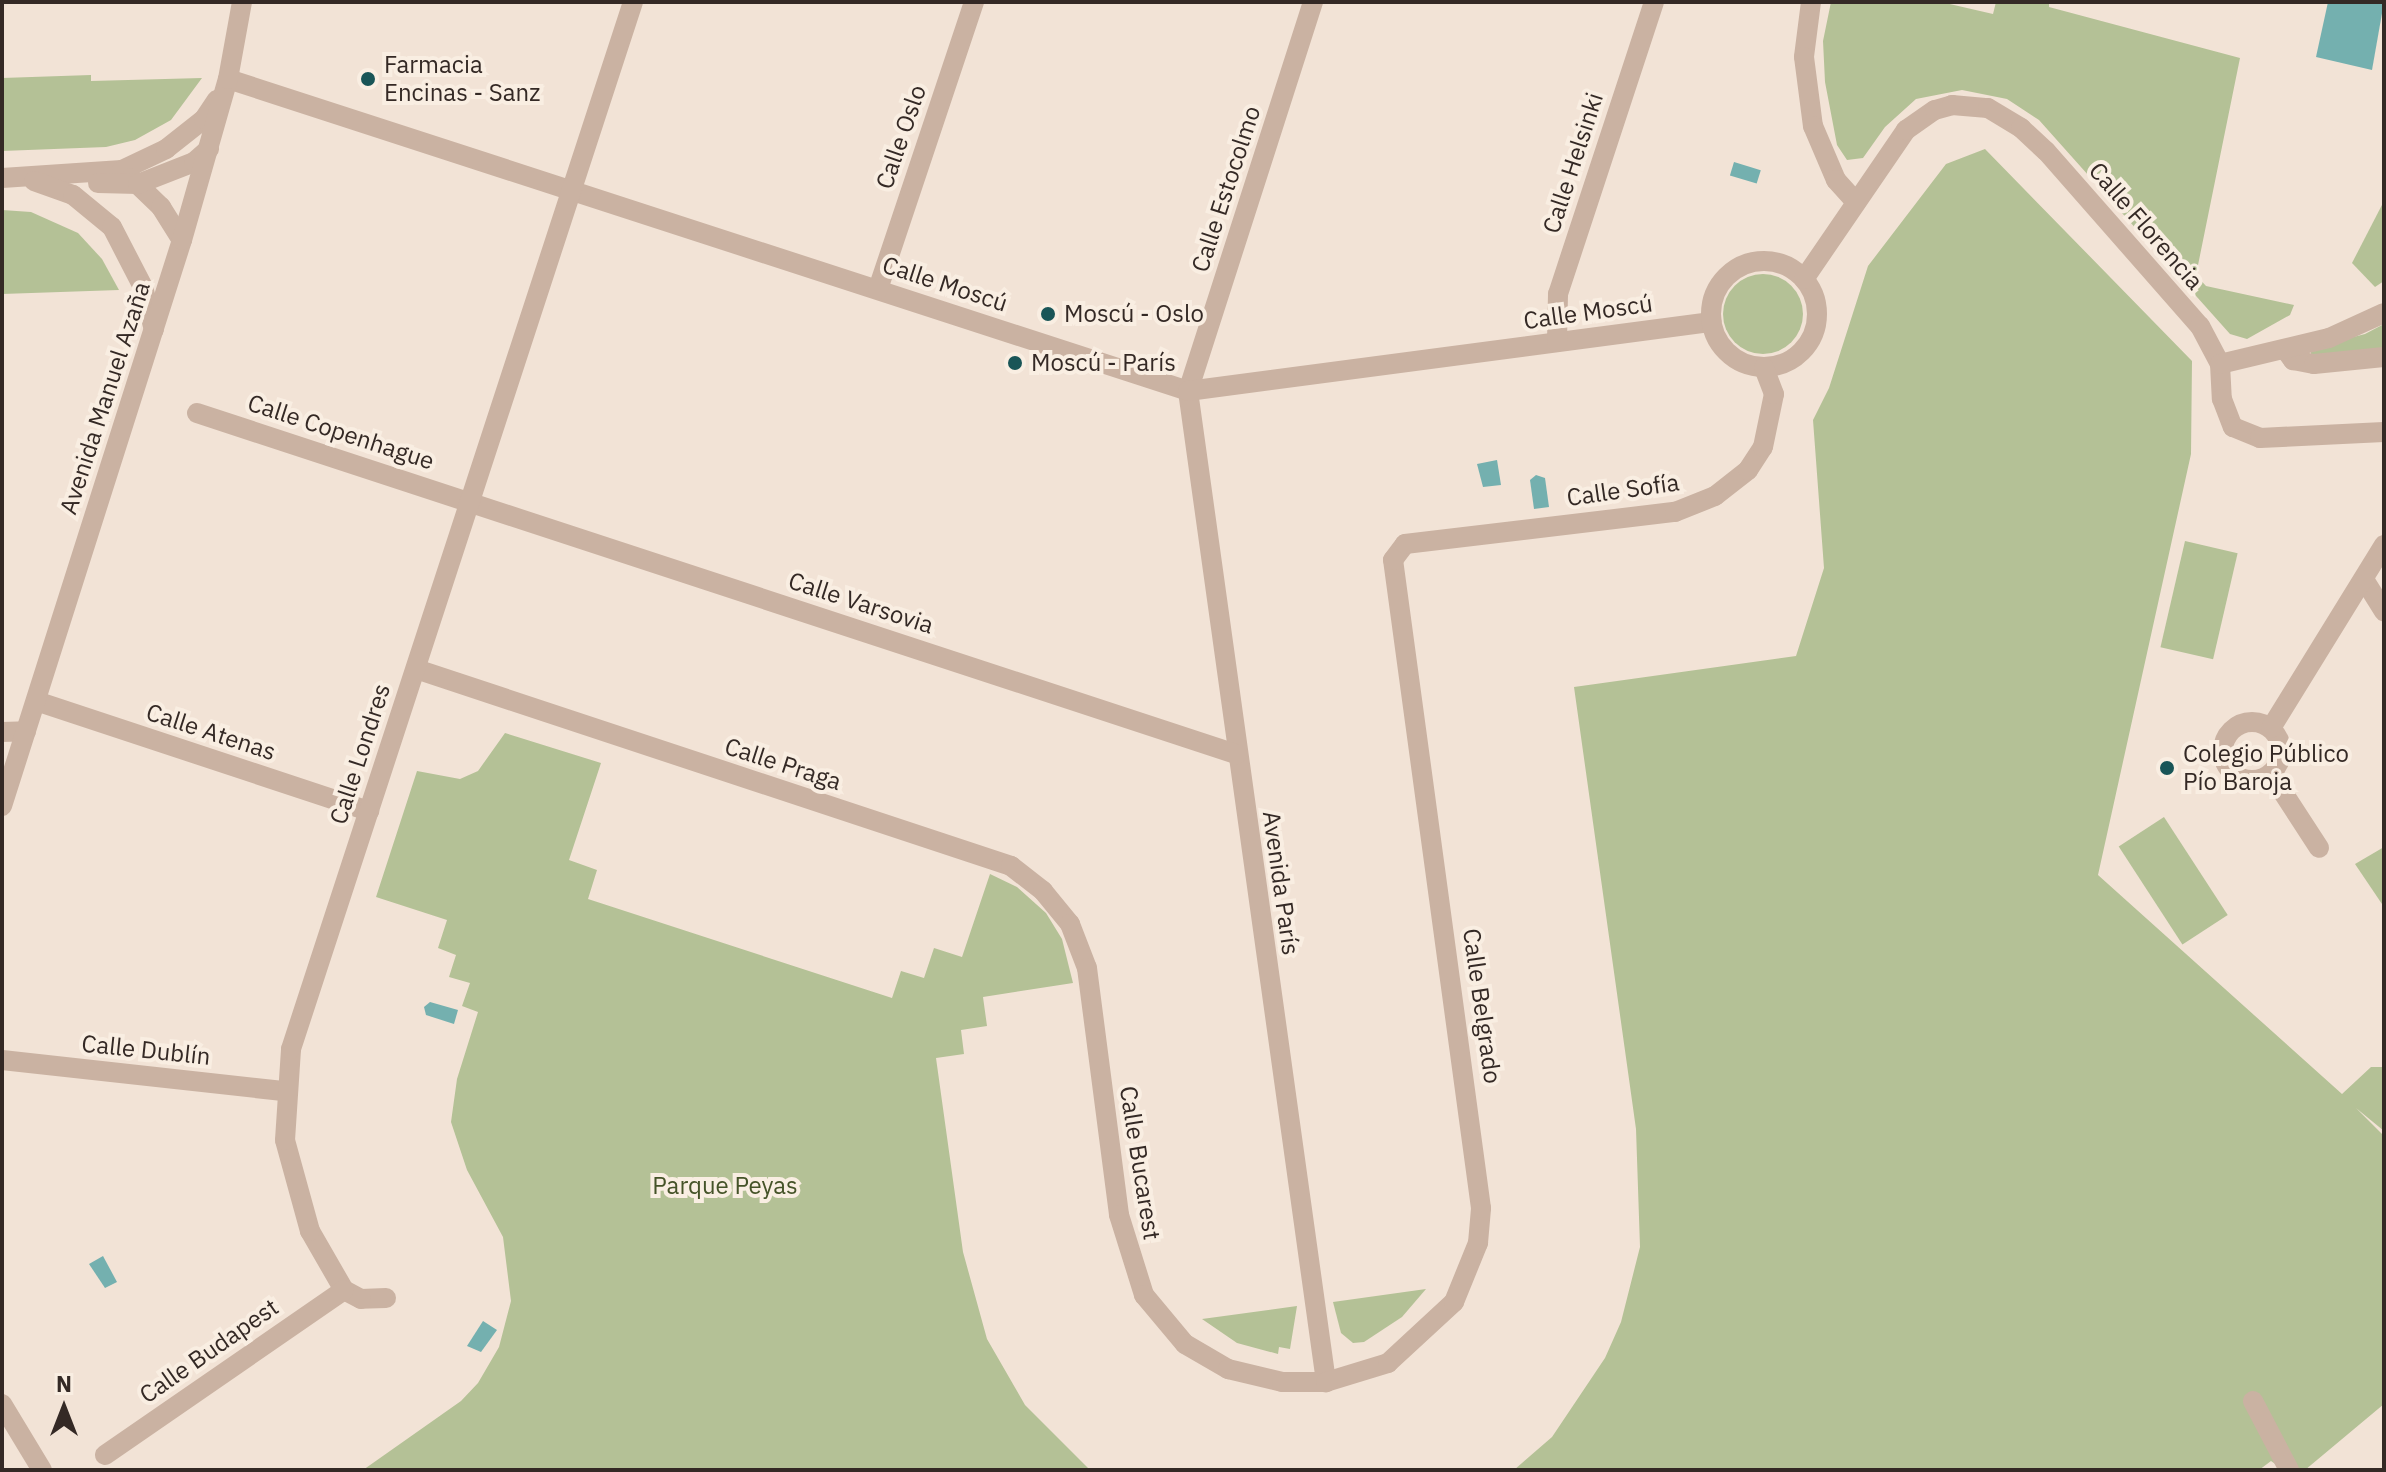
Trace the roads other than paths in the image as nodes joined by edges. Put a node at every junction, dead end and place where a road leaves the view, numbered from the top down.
1 (242, 2) edge
2 (633, 2) edge
3 (974, 2) edge
4 (1313, 2) edge
5 (1654, 2) edge
6 (1811, 2) edge
7 (228, 79) junction
8 (209, 149) junction
9 (122, 170) junction
10 (64, 176) junction
11 (2, 178) edge
12 (27, 178) junction
13 (138, 184) junction
14 (572, 191) junction
15 (1856, 202) junction
16 (182, 240) junction
17 (1804, 279) junction
18 (878, 289) junction
19 (2384, 313) edge
20 (1711, 322) junction
21 (154, 330) junction
22 (1557, 342) junction
23 (2285, 349) junction
24 (2384, 357) edge
25 (2220, 364) junction
26 (1764, 368) junction
27 (1188, 391) junction
28 (197, 413) dead end
29 (2384, 432) edge
30 (470, 502) junction
31 (2384, 545) edge
32 (1393, 560) joint
33 (2365, 581) junction
34 (2384, 611) edge
35 (416, 669) junction
36 (36, 701) junction
37 (2271, 728) junction
38 (26, 731) junction
39 (2, 732) edge
40 (1236, 754) junction
41 (2271, 774) junction
42 (2, 806) edge
43 (369, 811) junction
44 (2319, 848) dead end
45 (1087, 968) joint
46 (2, 1060) edge
47 (285, 1091) junction
48 (344, 1290) junction
49 (386, 1298) dead end
50 (1326, 1382) junction
51 (2253, 1401) dead end
52 (2, 1404) edge
53 (105, 1455) dead end
54 (42, 1470) edge
55 (2289, 1470) edge

1 - 7 street, Avenida Manuel Azaña
2 - 14 street, Calle Londres
3 - 18 street, Calle Oslo
4 - 27 street, Calle Estocolmo
5 - 22 street, Calle Helsinki
6 - 15 street
7 - 8 street, Avenida Manuel Azaña
7 - 9 street
7 - 14 street, Calle Moscú
8 - 13 street
8 - 16 street, Avenida Manuel Azaña
9 - 10 street
9 - 13 street
10 - 12 street
10 - 13 street
11 - 12 street
12 - 21 street
13 - 16 street
14 - 18 street, Calle Moscú
14 - 30 street, Calle Londres
15 - 17 street, Calle Florencia
15 - 25 street, Calle Florencia
16 - 21 street, Avenida Manuel Azaña
17 - 20 street
17 - 26 street
18 - 27 street, Calle Moscú
19 - 23 street
20 - 22 street, Calle Moscú
20 - 26 street
21 - 36 street, Avenida Manuel Azaña
22 - 27 street, Calle Moscú
23 - 24 street
23 - 25 street
25 - 29 street, Calle Florencia
26 - 32 street, Calle Sofía
27 - 40 street, Avenida París
28 - 30 street, Calle Copenhague
30 - 35 street, Calle Londres
30 - 40 street, Calle Varsovia
31 - 33 street
32 - 50 street, Calle Belgrado
33 - 34 street
33 - 37 street
35 - 43 street, Calle Londres
35 - 45 street, Calle Praga
36 - 38 street, Avenida Manuel Azaña
36 - 43 street, Calle Atenas
37 - 41 street
37 - 41 street
38 - 39 street
38 - 42 street, Avenida Manuel Azaña
40 - 50 street, Avenida París
41 - 44 street
43 - 47 street, Calle Londres
45 - 50 street, Calle Bucarest
46 - 47 street, Calle Dublín
47 - 48 street, Calle Londres
48 - 49 street
48 - 53 street, Calle Budapest
51 - 55 street
52 - 54 street

